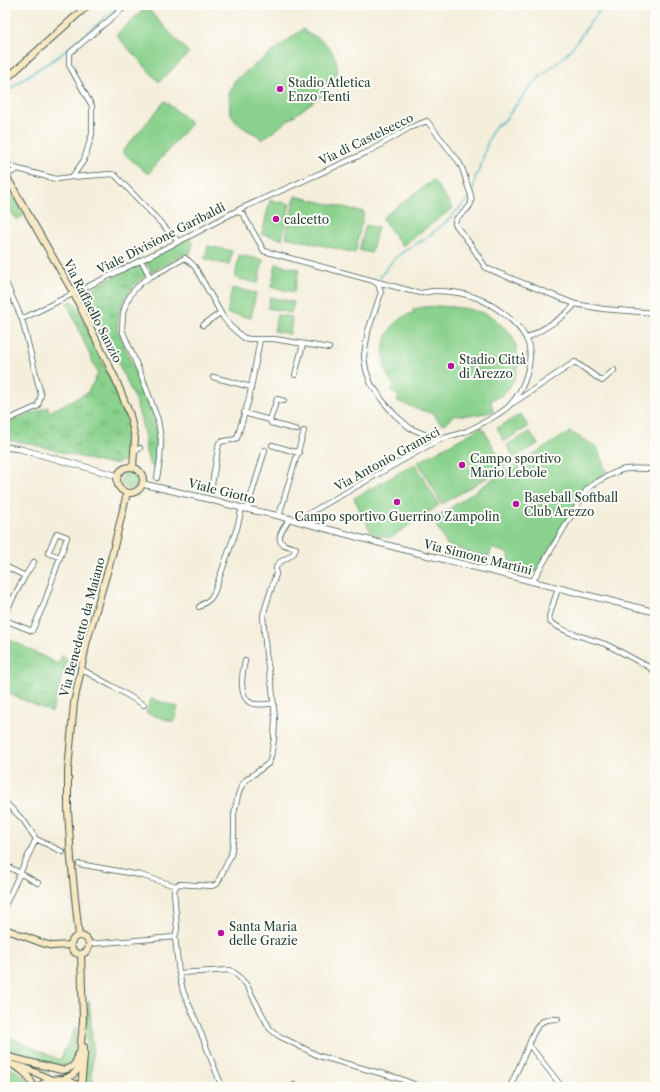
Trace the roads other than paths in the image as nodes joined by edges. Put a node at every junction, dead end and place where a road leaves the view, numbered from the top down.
1 (88, 5) edge
2 (127, 5) edge
3 (5, 80) edge
4 (5, 164) edge
5 (18, 169) junction
6 (6, 174) edge
7 (72, 177) junction
8 (248, 205) junction
9 (238, 210) junction
10 (243, 214) junction
11 (178, 241) junction
12 (141, 260) junction
13 (150, 277) junction
14 (370, 279) junction
15 (5, 281) edge
16 (74, 294) junction
17 (575, 304) junction
18 (655, 312) edge
19 (220, 313) junction
20 (22, 319) junction
21 (203, 325) dead end
22 (260, 339) junction
23 (526, 339) junction
24 (302, 344) junction
25 (329, 348) dead end
26 (614, 370) dead end
27 (295, 375) dead end
28 (213, 377) dead end
29 (251, 387) junction
30 (284, 401) dead end
31 (509, 406) junction
32 (244, 413) junction
33 (270, 420) junction
34 (5, 421) edge
35 (297, 430) dead end
36 (304, 431) dead end
37 (438, 440) junction
38 (272, 446) dead end
39 (5, 447) edge
40 (140, 448) dead end
41 (266, 450) dead end
42 (134, 452) junction
43 (299, 452) junction
44 (133, 467) junction
45 (655, 469) edge
46 (118, 476) junction
47 (157, 478) dead end
48 (143, 484) junction
49 (211, 490) dead end
50 (128, 493) junction
51 (244, 509) junction
52 (279, 516) junction
53 (293, 519) junction
54 (60, 557) junction
55 (34, 562) dead end
56 (5, 566) edge
57 (25, 576) junction
58 (532, 582) junction
59 (558, 588) junction
60 (199, 607) dead end
61 (655, 612) edge
62 (5, 613) edge
63 (5, 620) edge
64 (245, 661) dead end
65 (81, 668) junction
66 (655, 672) edge
67 (274, 703) junction
68 (144, 706) dead end
69 (5, 802) edge
70 (36, 839) junction
71 (63, 852) dead end
72 (79, 864) dead end
73 (5, 866) edge
74 (20, 872) junction
75 (38, 883) dead end
76 (176, 886) junction
77 (5, 905) edge
78 (5, 929) edge
79 (78, 936) junction
80 (175, 937) junction
81 (89, 944) junction
82 (71, 945) junction
83 (80, 954) junction
84 (179, 973) junction
85 (558, 1018) dead end
86 (83, 1020) junction
87 (530, 1042) junction
88 (5, 1057) edge
89 (5, 1061) edge
90 (12, 1065) junction
91 (64, 1079) junction
92 (52, 1080) junction
93 (294, 1085) dead end
94 (32, 1087) edge
95 (38, 1087) edge
96 (80, 1087) edge
97 (222, 1087) edge
98 (301, 1087) edge
99 (422, 1087) edge
100 (510, 1087) edge
101 (562, 1087) edge

1 - 3 main road
2 - 7 street
4 - 5 street
5 - 6 street
5 - 7 street
6 - 16 main road, Via Raffaello Sanzio
7 - 11 street
8 - 9 street, Via di Castelsecco
8 - 10 street
8 - 17 street, Via di Castelsecco
9 - 10 street, Viale Divisione Garibaldi
9 - 11 street, Viale Divisione Garibaldi
10 - 14 street, Viale Divisione Garibaldi
11 - 12 street, Viale Divisione Garibaldi
12 - 13 street
12 - 16 street, Viale Divisione Garibaldi
13 - 19 street
13 - 47 street
14 - 23 street, Viale Divisione Garibaldi
14 - 37 street
15 - 20 street
16 - 20 street, Viale Divisione Garibaldi
16 - 42 main road, Via Raffaello Sanzio
17 - 18 street, Via di Castelsecco
17 - 23 street
19 - 21 street
19 - 22 street
20 - 34 street
22 - 24 street
22 - 29 street
23 - 31 street, Via Antonio Gramsci
24 - 25 street
24 - 27 street
26 - 31 street
28 - 29 street
29 - 32 street
30 - 33 street
31 - 37 street, Via Antonio Gramsci
32 - 33 street
32 - 49 street
33 - 35 street
36 - 43 street
37 - 53 street, Via Antonio Gramsci
38 - 43 street
39 - 46 street
40 - 42 street
41 - 51 street
42 - 44 main road, Via Raffaello Sanzio
43 - 52 street
44 - 46 main road
44 - 48 main road
45 - 58 street
46 - 50 main road
48 - 50 main road
48 - 51 street, Viale Giotto
50 - 65 main road, Via Benedetto da Maiano
51 - 52 street, Viale Giotto
51 - 60 street
52 - 53 street, Viale Giotto
53 - 58 street, Via Simone Martini
53 - 67 street
54 - 54 street
54 - 63 street
55 - 57 street
56 - 57 street
57 - 62 street
58 - 59 street, Via Simone Martini
59 - 61 street, Via Simone Martini
59 - 66 street
64 - 67 street
65 - 68 street
65 - 79 main road, Via Benedetto da Maiano
67 - 76 street
69 - 70 street
70 - 71 street
70 - 74 street
72 - 76 street
73 - 74 street
74 - 75 street
74 - 77 street
76 - 80 street
78 - 82 main road
79 - 81 main road
79 - 82 main road
80 - 81 street
80 - 84 street
81 - 83 main road
82 - 83 main road
83 - 86 main road
84 - 97 street
84 - 99 street
85 - 87 street
86 - 88 main road
86 - 91 main road
86 - 96 main road
87 - 100 street
87 - 101 street
89 - 90 main road
90 - 92 main road
90 - 94 main road
91 - 92 main road
91 - 96 main road
92 - 95 main road
93 - 98 street

